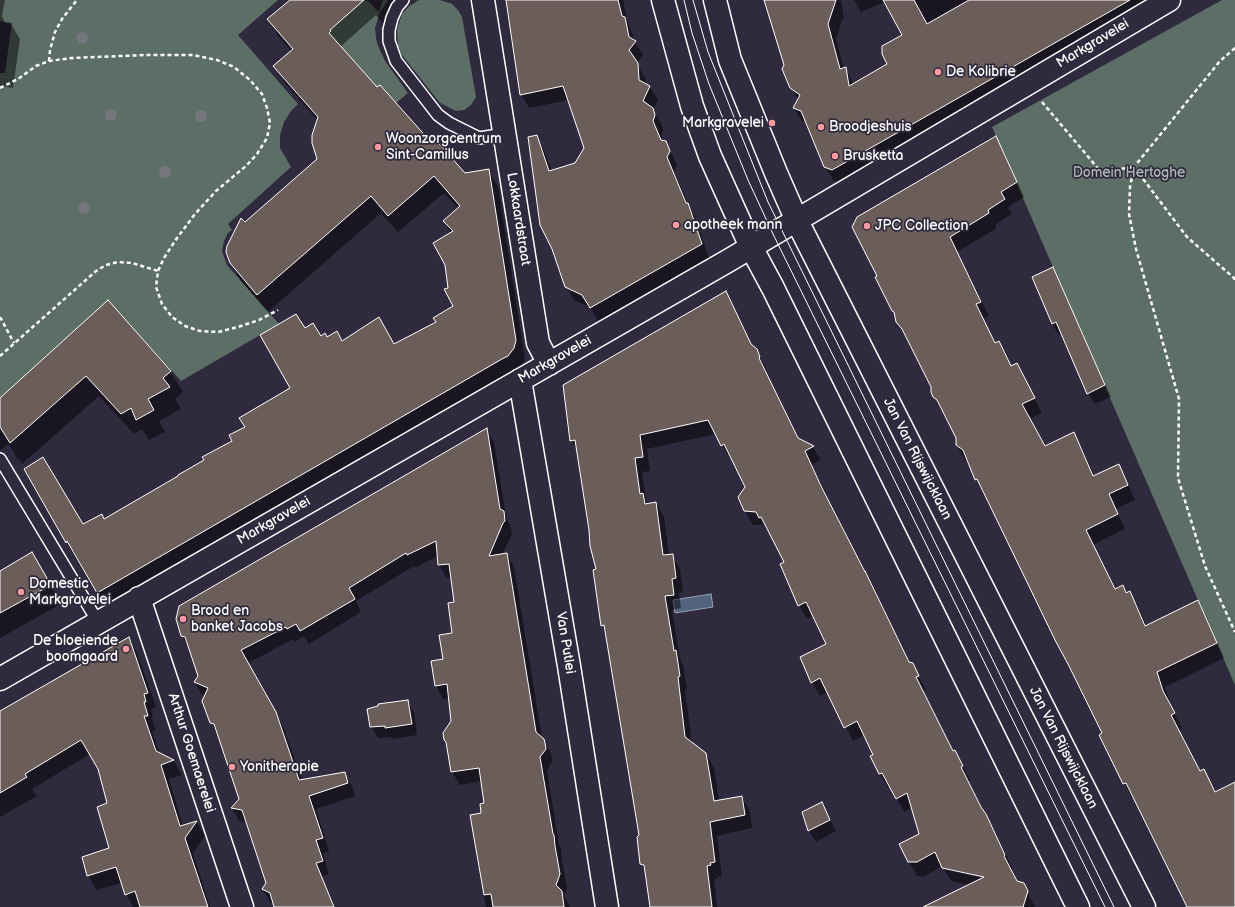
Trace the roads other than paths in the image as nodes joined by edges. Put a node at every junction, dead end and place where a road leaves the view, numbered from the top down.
1 (403, 0) edge
2 (483, 0) edge
3 (662, 0) edge
4 (714, 0) edge
5 (1169, 0) edge
6 (505, 134) junction
7 (797, 221) junction
8 (751, 247) junction
9 (549, 364) junction
10 (520, 380) junction
11 (0, 459) edge
12 (139, 598) junction
13 (98, 622) junction
14 (0, 679) edge
15 (242, 907) edge
16 (607, 907) edge
17 (1078, 907) edge
18 (1144, 907) edge

1 - 6 lane
2 - 6 street, Lokkaardstraat
3 - 8 street
4 - 7 street, Jan Van Rijswijcklaan
5 - 7 street, Markgravelei
6 - 9 street, Lokkaardstraat
7 - 8 street, Markgravelei
7 - 18 street, Jan Van Rijswijcklaan
8 - 9 street, Markgravelei
8 - 17 street
9 - 10 street, Markgravelei
10 - 12 street, Markgravelei
10 - 16 street, Van Putlei
11 - 13 lane
12 - 13 street, Markgravelei
12 - 15 street, Arthur Goemaerelei
13 - 14 street, Markgravelei

